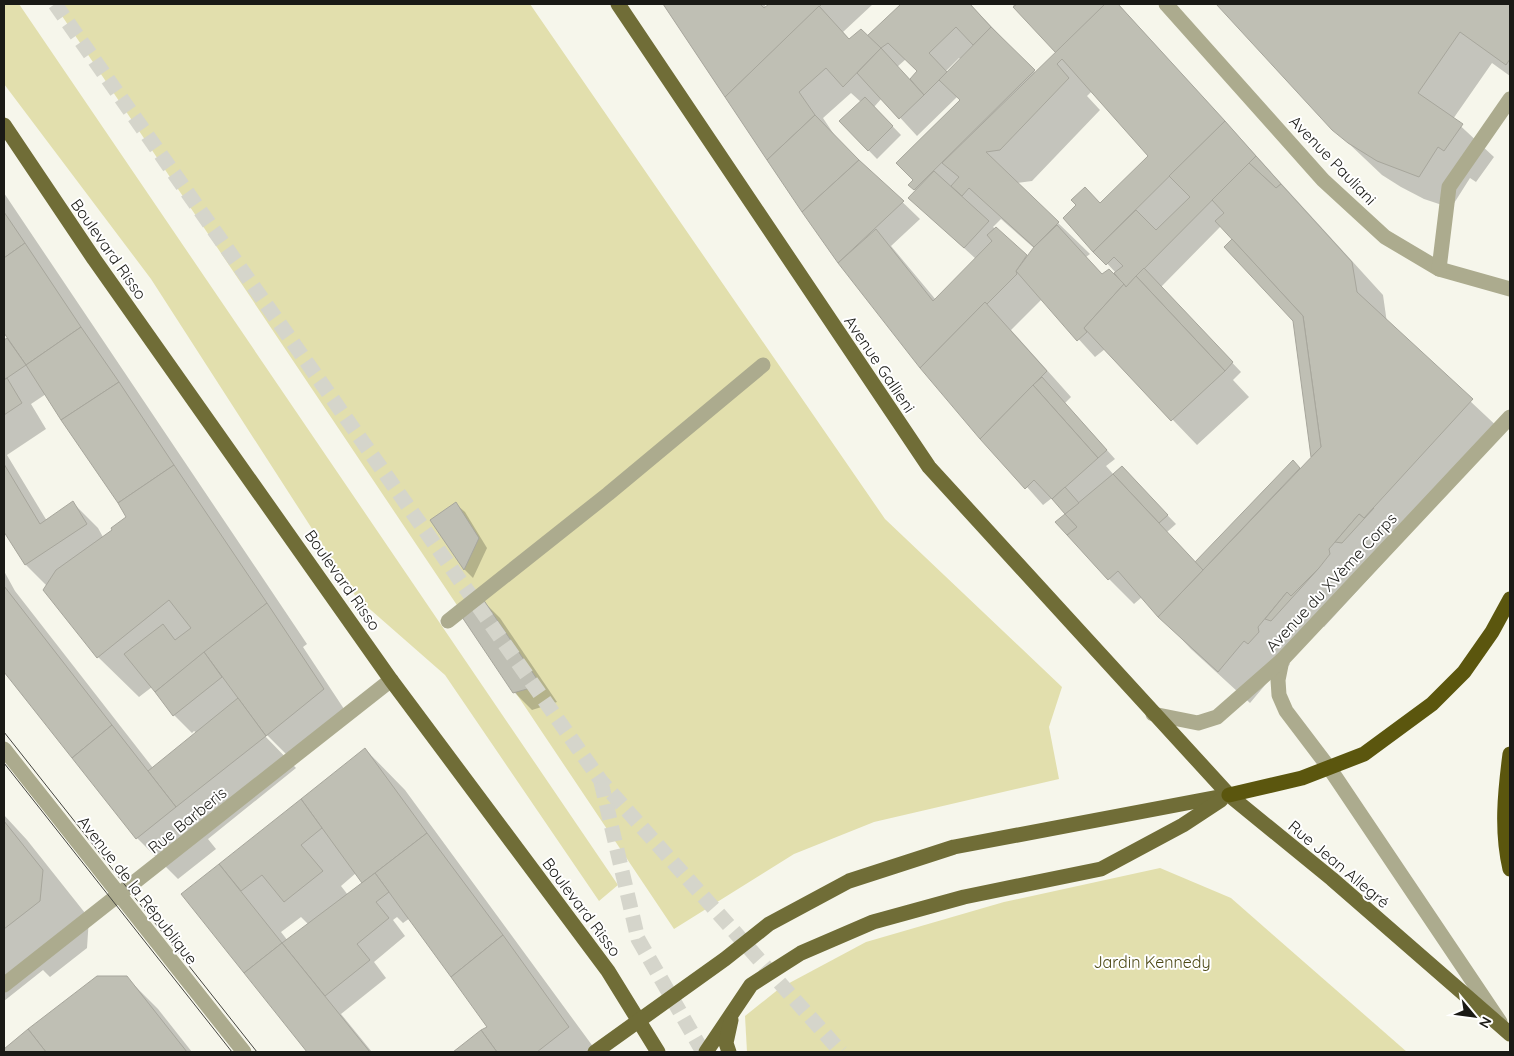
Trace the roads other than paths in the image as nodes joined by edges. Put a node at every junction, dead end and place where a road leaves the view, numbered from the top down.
1 (618, 4) edge
2 (1166, 4) edge
3 (1510, 99) edge
4 (4, 125) edge
5 (1439, 269) junction
6 (1510, 289) edge
7 (763, 365) dead end
8 (1510, 417) edge
9 (1510, 599) edge
10 (448, 621) dead end
11 (1282, 660) junction
12 (392, 680) junction
13 (1153, 714) junction
14 (4, 749) edge
15 (1510, 754) edge
16 (1330, 769) junction
17 (1229, 795) junction
18 (1510, 869) edge
19 (119, 895) junction
20 (4, 986) edge
21 (733, 1013) junction
22 (639, 1019) junction
23 (1508, 1032) edge
24 (244, 1052) edge
25 (595, 1052) edge
26 (658, 1052) edge
27 (706, 1052) edge
28 (729, 1052) edge

1 - 13 main road, Avenue Gallieni
2 - 5 street, Avenue Pauliani
3 - 5 street
4 - 12 main road, Boulevard Risso
5 - 6 street, Avenue Pauliani
7 - 10 street
8 - 11 street, Avenue du XVème Corps
9 - 16 highway
11 - 13 street, Avenue du XVème Corps
11 - 16 street
12 - 19 street, Rue Barberis
12 - 22 main road, Boulevard Risso
13 - 17 main road, Rue Jean Allegré
14 - 19 street, Avenue de la République
15 - 18 highway
16 - 17 highway
16 - 23 street
17 - 21 main road
17 - 22 main road
17 - 23 main road, Rue Jean Allegré
19 - 20 street, Rue Barberis
19 - 24 street, Avenue de la République
21 - 27 main road
21 - 28 main road
22 - 25 main road
22 - 26 main road, Boulevard Risso

